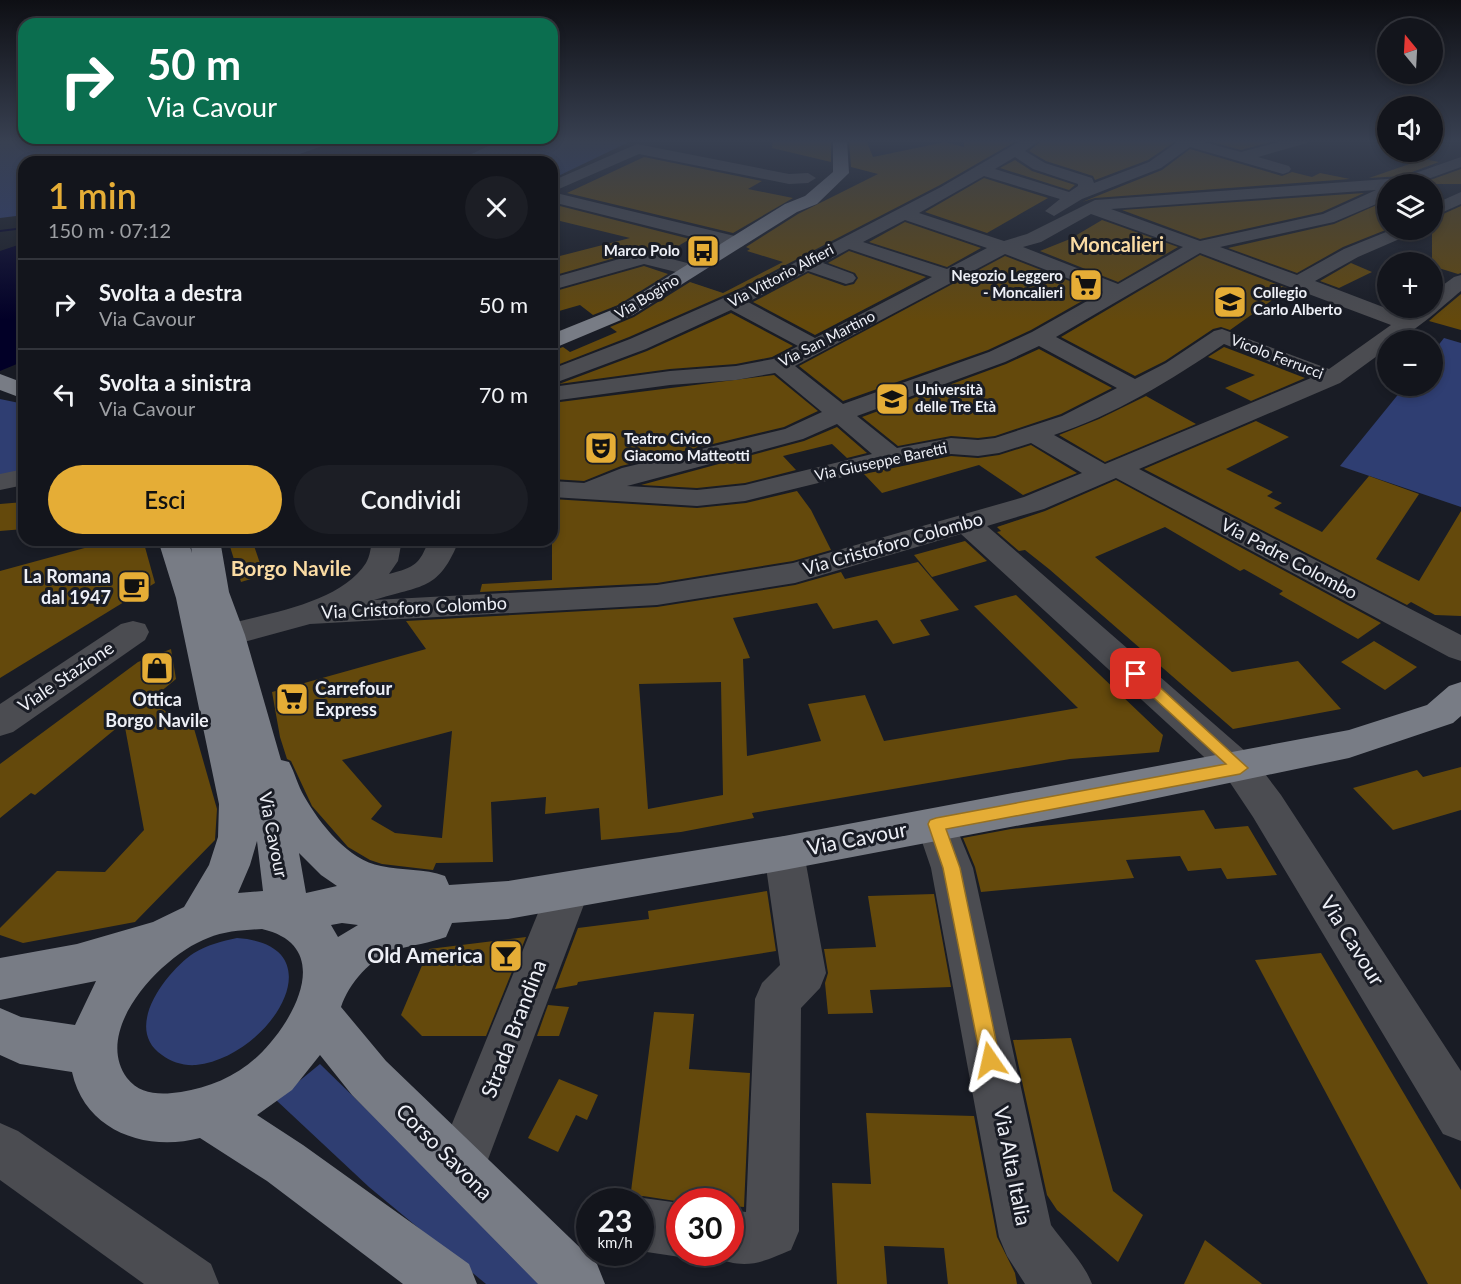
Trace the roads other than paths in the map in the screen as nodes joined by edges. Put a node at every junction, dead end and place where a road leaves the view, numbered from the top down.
1 (564, 200) edge
2 (799, 200) edge
3 (811, 200) edge
4 (926, 200) edge
5 (1081, 200) edge
6 (1109, 200) edge
7 (1371, 200) edge
8 (1085, 201) junction
9 (791, 208) junction
10 (902, 213) junction
11 (1382, 240) edge
12 (736, 242) junction
13 (845, 242) junction
14 (1009, 244) junction
15 (1197, 247) junction
16 (806, 264) junction
17 (692, 270) junction
18 (950, 276) junction
19 (846, 278) dead end
20 (1461, 281) edge
21 (558, 282) edge
22 (1299, 282) junction
23 (1118, 291) junction
24 (1443, 295) edge
25 (732, 302) junction
26 (1416, 318) edge
27 (1408, 324) junction
28 (1222, 336) joint
29 (1040, 337) junction
30 (558, 340) edge
31 (816, 347) junction
32 (780, 365) junction
33 (0, 369) edge
34 (558, 375) edge
35 (1332, 378) junction
36 (16, 385) edge
37 (1133, 387) junction
38 (558, 393) edge
39 (841, 413) junction
40 (1034, 434) junction
41 (892, 457) junction
42 (1110, 471) junction
43 (558, 490) edge
44 (587, 492) junction
45 (966, 523) junction
46 (175, 546) edge
47 (207, 546) edge
48 (386, 546) edge
49 (390, 546) edge
50 (439, 551) edge
51 (341, 599) junction
52 (311, 614) junction
53 (133, 632) dead end
54 (229, 635) junction
55 (1461, 649) edge
56 (1461, 697) edge
57 (0, 722) edge
58 (263, 756) junction
59 (1240, 768) junction
60 (936, 824) junction
61 (784, 853) junction
62 (568, 891) junction
63 (508, 900) junction
64 (288, 916) junction
65 (185, 927) junction
66 (0, 979) edge
67 (321, 998) junction
68 (0, 1030) edge
69 (93, 1052) junction
70 (207, 1112) junction
71 (1461, 1116) edge
72 (0, 1149) edge
73 (460, 1168) junction
74 (744, 1239) edge
75 (430, 1278) edge
76 (191, 1284) edge
77 (577, 1284) edge
78 (1064, 1284) edge

1 - 12 street
2 - 9 main road
3 - 9 main road, Via Bogino
4 - 10 street, Via Vittorio Alfieri
5 - 8 street
6 - 8 street
7 - 15 street
8 - 14 street, Via San Martino
8 - 15 street
9 - 12 main road, Via Bogino
10 - 13 street, Via Vittorio Alfieri
10 - 14 street
11 - 22 street
12 - 17 main road, Via Bogino
13 - 16 street, Via Vittorio Alfieri
13 - 18 street
14 - 18 street, Via San Martino
14 - 23 street
15 - 22 street
15 - 23 street
16 - 19 street
16 - 25 street, Via Vittorio Alfieri
17 - 21 street
17 - 30 main road, Via Bogino
18 - 31 street, Via San Martino
20 - 24 street
22 - 27 street
23 - 29 street
25 - 31 street
25 - 34 street, Via Vittorio Alfieri
26 - 27 street, Via Cristoforo Colombo
27 - 35 street, Via Cristoforo Colombo
28 - 35 street, Vicolo Ferrucci
28 - 37 street, Via Giuseppe Baretti
29 - 37 street
29 - 39 street
31 - 32 street, Via San Martino
32 - 38 street, Via San Martino
32 - 39 street
33 - 36 main road
35 - 42 street, Via Cristoforo Colombo
37 - 40 street, Via Giuseppe Baretti
39 - 41 street
39 - 44 street
40 - 41 street, Via Giuseppe Baretti
40 - 42 street, Via Padre Colombo
41 - 44 street, Via Giuseppe Baretti
42 - 45 street, Via Cristoforo Colombo
42 - 55 street, Via Padre Colombo
43 - 44 street, Via Giuseppe Baretti
45 - 52 street, Via Cristoforo Colombo
45 - 59 street, Via Cavour
46 - 65 main road, Via Cavour
47 - 54 main road, Via Cavour
48 - 51 street
49 - 50 street
50 - 51 street
51 - 52 street
52 - 54 street
53 - 57 street, Viale Stazione
54 - 58 main road, Via Cavour
56 - 59 main road, Via Cavour
58 - 63 main road
58 - 64 main road, Via Cavour
59 - 60 main road, Via Cavour
59 - 71 street, Via Cavour
60 - 61 main road, Via Cavour
60 - 78 street, Via Alta Italia
61 - 62 main road, Via Cavour
61 - 74 street
62 - 63 main road, Via Cavour
62 - 73 street, Strada Brandina
63 - 64 main road, Via Cavour
63 - 67 main road, Via Cavour
64 - 65 main road
64 - 67 main road
65 - 66 main road
65 - 69 main road
67 - 70 main road, Via Cavour
67 - 73 main road, Corso Savona
68 - 69 main road
69 - 70 main road, Via Cavour
70 - 75 main road
72 - 76 street
73 - 77 main road, Corso Savona

